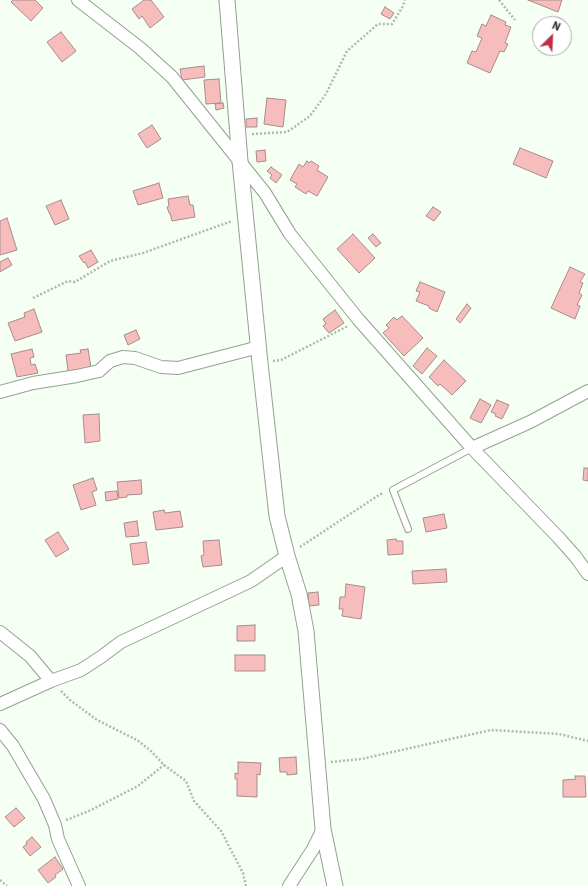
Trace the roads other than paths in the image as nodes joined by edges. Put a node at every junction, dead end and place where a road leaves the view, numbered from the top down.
1 (78, 0) edge
2 (227, 0) edge
3 (240, 161) junction
4 (259, 347) junction
5 (588, 391) edge
6 (0, 392) edge
7 (472, 448) junction
8 (408, 529) dead end
9 (287, 556) junction
10 (588, 574) edge
11 (0, 632) edge
12 (51, 681) junction
13 (0, 704) edge
14 (0, 730) edge
15 (323, 829) junction
16 (79, 886) edge
17 (289, 886) edge
18 (335, 886) edge

1 - 3 street
2 - 3 street
3 - 4 street
3 - 7 street
4 - 6 street
4 - 9 street
5 - 7 street
7 - 8 lane
7 - 10 street
9 - 12 street
9 - 15 street
11 - 12 street
12 - 13 street
14 - 16 street
15 - 17 street
15 - 18 street

